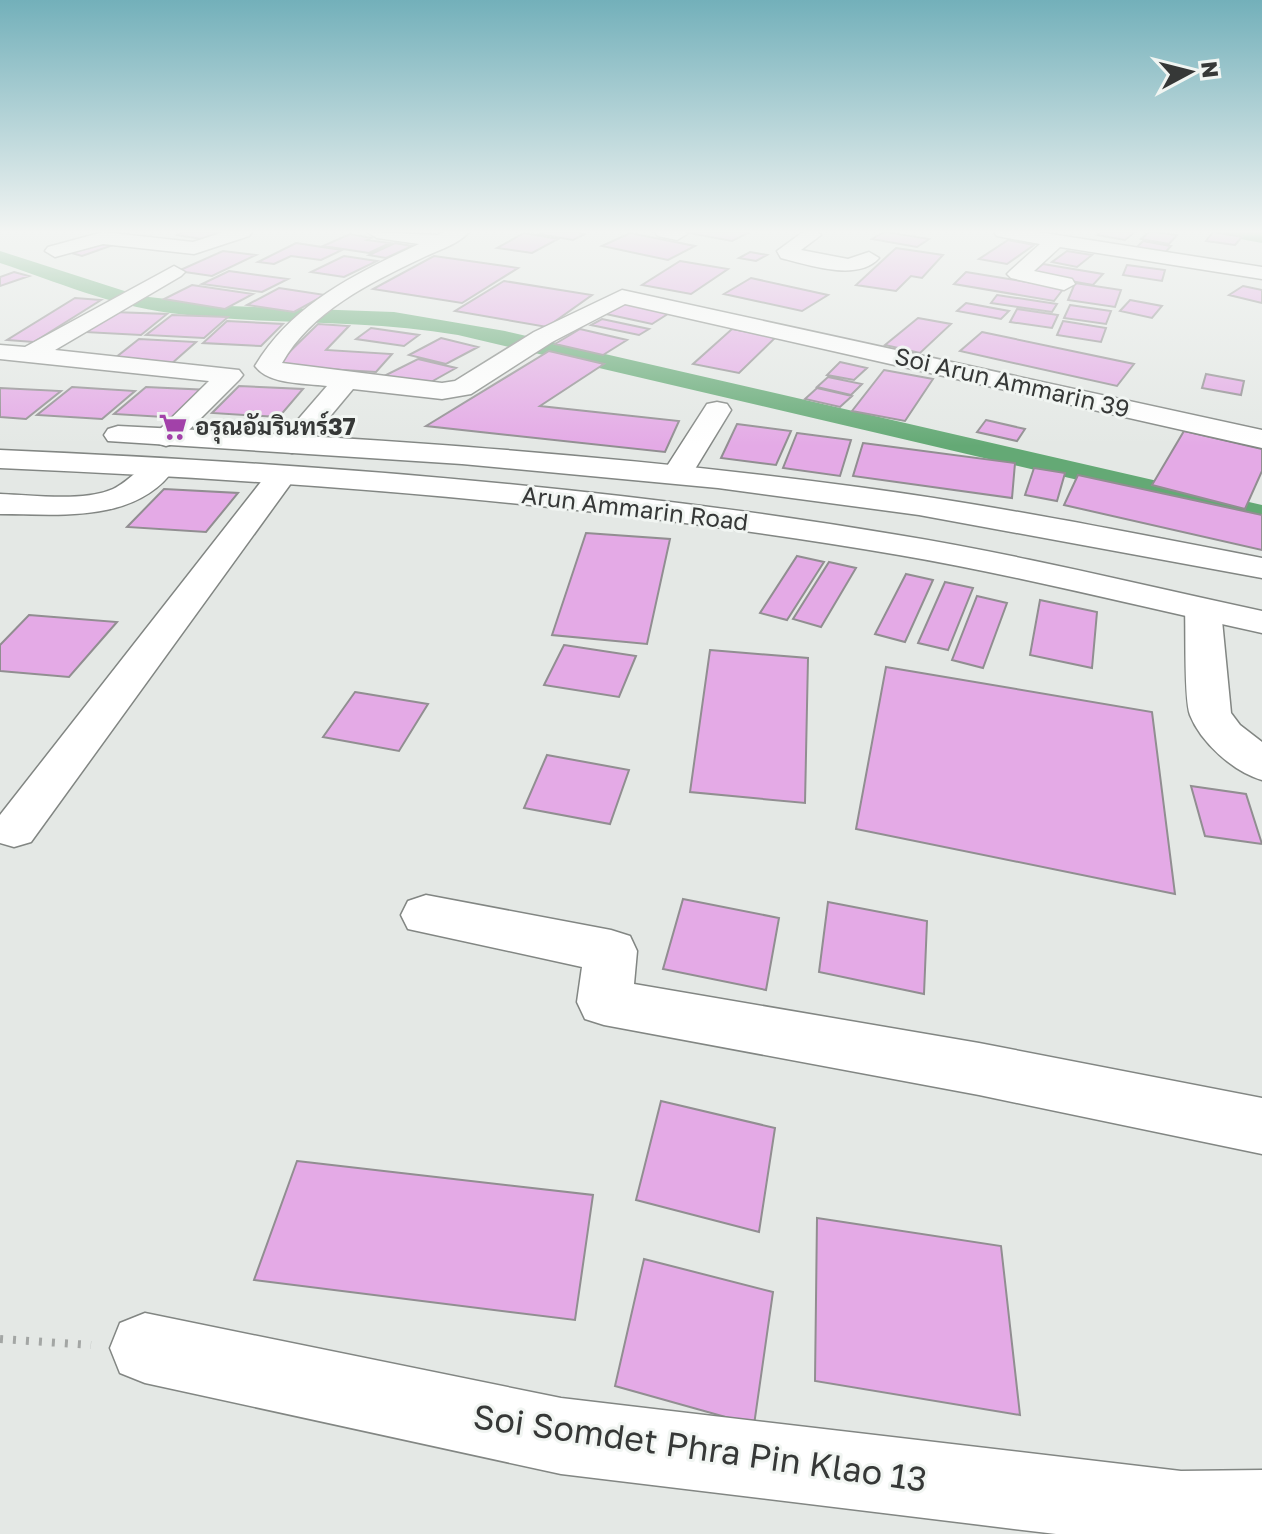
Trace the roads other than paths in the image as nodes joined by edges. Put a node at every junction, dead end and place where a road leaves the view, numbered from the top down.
1 (116, 304) edge
2 (327, 304) edge
3 (603, 304) edge
4 (664, 304) edge
5 (0, 352) edge
6 (29, 355) junction
7 (346, 380) junction
8 (717, 410) dead end
9 (0, 437) edge
10 (1262, 439) edge
11 (155, 457) junction
12 (0, 459) edge
13 (287, 459) junction
14 (0, 469) edge
15 (677, 474) junction
16 (0, 504) edge
17 (901, 546) junction
18 (1262, 568) edge
19 (1262, 597) edge
20 (1203, 610) junction
21 (1262, 622) edge
22 (1262, 765) edge
23 (14, 830) dead end
24 (426, 915) dead end
25 (1262, 1126) edge
26 (145, 1348) road end
27 (1262, 1509) edge
28 (1185, 1522) edge

1 - 6 street
2 - 7 street, Soi Arun Ammarin 39
3 - 7 street, Soi Arun Ammarin 39
4 - 10 street, Soi Arun Ammarin 39
5 - 6 street
6 - 11 street
7 - 13 street
8 - 15 street
9 - 11 street, Arun Ammarin Road
11 - 12 street, Arun Ammarin Road
11 - 13 street, Arun Ammarin Road
11 - 14 street
11 - 16 street
13 - 15 street, Arun Ammarin Road
13 - 17 street, Arun Ammarin Road
13 - 23 street
15 - 18 street, Arun Ammarin Road
17 - 19 street
17 - 20 street, Arun Ammarin Road
20 - 21 street, Arun Ammarin Road
20 - 22 street
24 - 25 street
26 - 28 street, Soi Somdet Phra Pin Klao 13
27 - 28 street, Soi Somdet Phra Pin Klao 13

